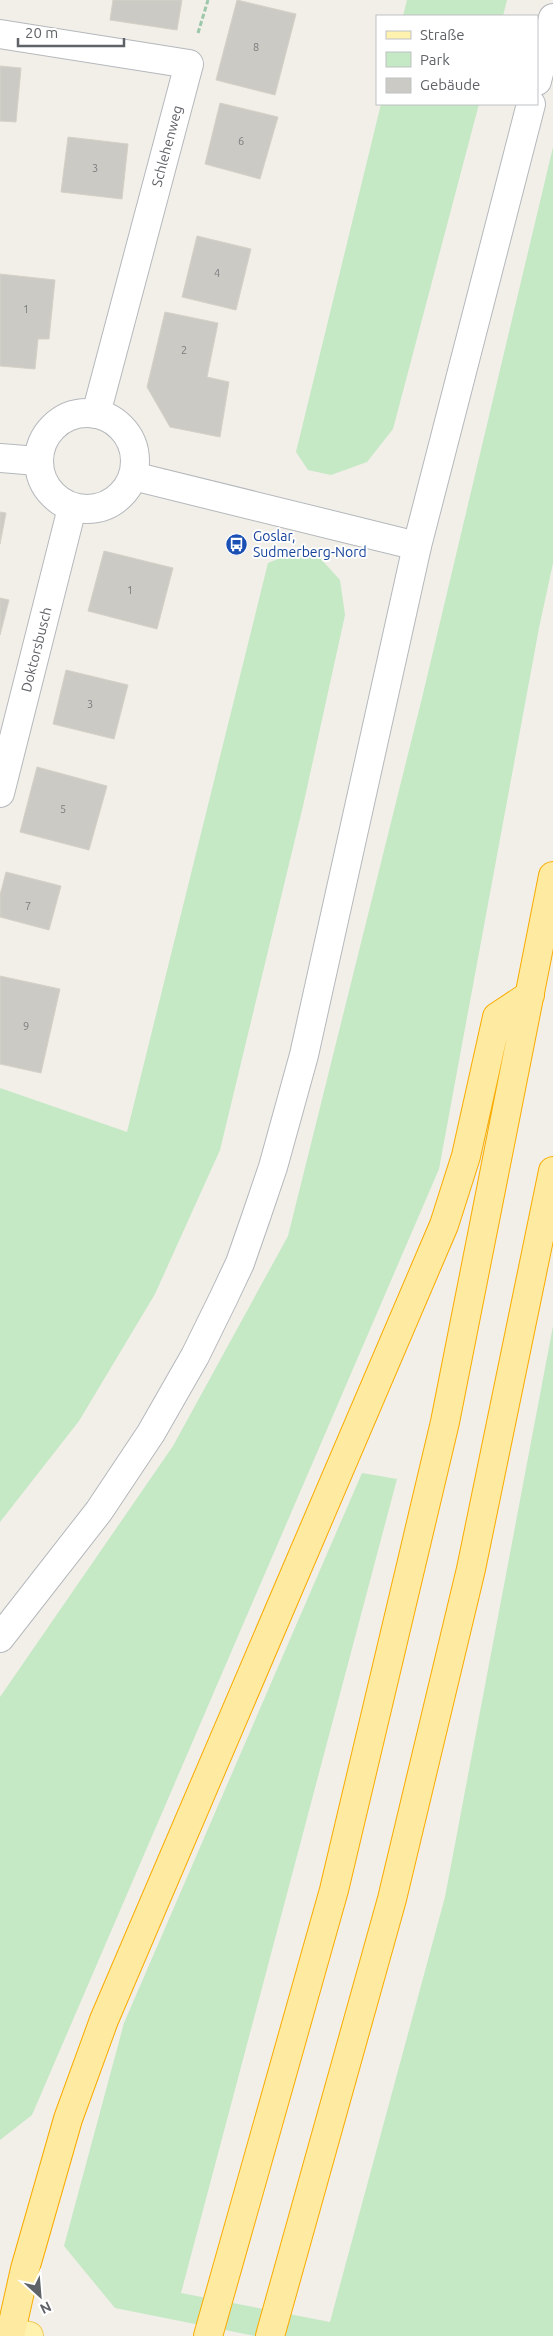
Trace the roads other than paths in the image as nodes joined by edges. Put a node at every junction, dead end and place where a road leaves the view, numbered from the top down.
1 (553, 18) edge
2 (0, 34) edge
3 (538, 78) edge
4 (531, 105) edge
5 (96, 414) junction
6 (0, 458) edge
7 (38, 461) junction
8 (133, 476) junction
9 (72, 508) junction
10 (417, 546) junction
11 (0, 793) edge
12 (553, 876) edge
13 (530, 995) junction
14 (553, 1171) edge
15 (0, 1638) edge
16 (12, 2334) edge
17 (208, 2336) edge
18 (270, 2336) edge

1 - 3 street
2 - 5 street, Schlehenweg
4 - 10 street
5 - 7 street
5 - 8 street
6 - 7 street
7 - 9 street
8 - 9 street
8 - 10 street
9 - 11 street, Doktorsbusch
10 - 15 street
12 - 13 highway
13 - 16 highway
13 - 17 highway
14 - 18 highway

